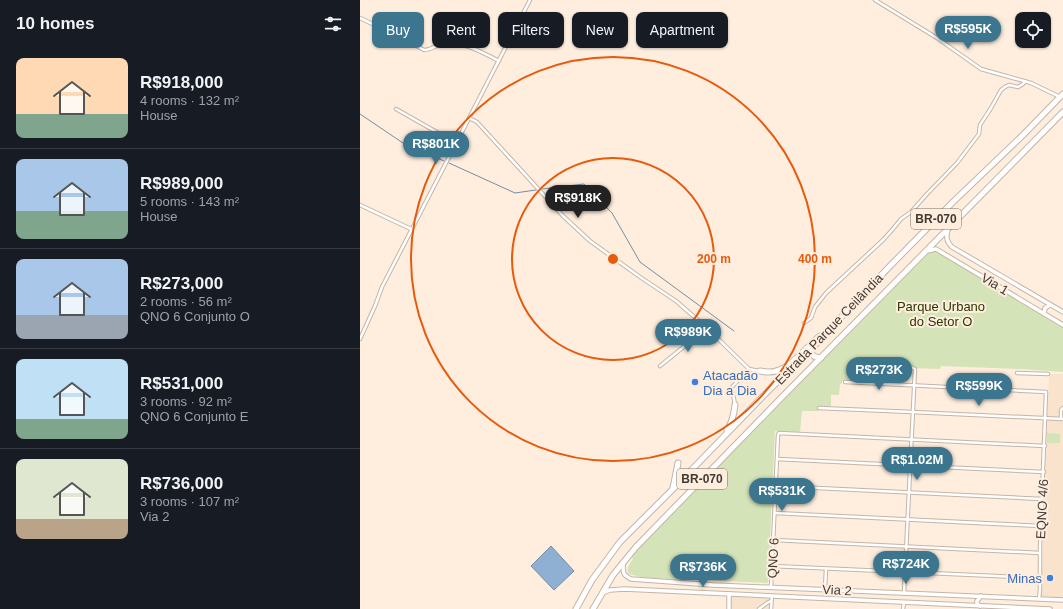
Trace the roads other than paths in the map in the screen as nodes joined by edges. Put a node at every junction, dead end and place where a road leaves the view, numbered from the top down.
1 (530, 0) edge
2 (875, 0) edge
3 (360, 18) edge
4 (499, 61) junction
5 (1025, 81) junction
6 (1062, 96) edge
7 (396, 110) dead end
8 (1063, 112) edge
9 (469, 118) junction
10 (456, 144) junction
11 (360, 205) edge
12 (948, 229) junction
13 (411, 230) junction
14 (926, 251) junction
15 (1050, 305) junction
16 (1063, 312) edge
17 (1044, 314) junction
18 (804, 323) dead end
19 (1063, 325) edge
20 (707, 328) junction
21 (828, 332) junction
22 (360, 339) edge
23 (811, 349) junction
24 (820, 358) junction
25 (860, 364) dead end
26 (660, 366) dead end
27 (750, 369) junction
28 (760, 371) joint
29 (1017, 373) dead end
30 (1048, 374) dead end
31 (845, 382) dead end
32 (914, 385) junction
33 (735, 405) joint
34 (819, 408) dead end
35 (1063, 408) edge
36 (912, 412) junction
37 (1046, 418) junction
38 (1062, 419) edge
39 (911, 439) junction
40 (716, 444) junction
41 (1045, 446) junction
42 (777, 460) junction
43 (678, 464) dead end
44 (910, 465) junction
45 (1044, 472) junction
46 (776, 486) junction
47 (673, 489) junction
48 (909, 492) junction
49 (1042, 499) junction
50 (775, 513) junction
51 (908, 519) junction
52 (1041, 526) junction
53 (774, 540) junction
54 (906, 546) junction
55 (1040, 552) junction
56 (623, 563) junction
57 (772, 566) junction
58 (826, 568) junction
59 (905, 572) junction
60 (1040, 578) junction
61 (713, 585) junction
62 (771, 587) junction
63 (825, 589) junction
64 (831, 590) junction
65 (839, 590) junction
66 (713, 593) junction
67 (904, 593) junction
68 (601, 594) junction
69 (729, 594) junction
70 (772, 596) junction
71 (970, 596) junction
72 (981, 596) junction
73 (830, 599) junction
74 (839, 599) junction
75 (1039, 599) junction
76 (1063, 600) edge
77 (771, 601) junction
78 (904, 603) junction
79 (969, 605) junction
80 (980, 606) junction
81 (576, 609) edge
82 (593, 609) edge
83 (729, 609) edge
84 (759, 609) edge
85 (771, 609) edge
86 (903, 609) edge
87 (1039, 609) edge
88 (1050, 609) edge

1 - 4 street
2 - 5 street
3 - 4 street
4 - 9 street
5 - 6 street
5 - 18 street
6 - 21 highway, Estrada Parque Ceilândia / BR-070
7 - 10 street
8 - 12 highway, Estrada Parque Ceilândia / BR-070
9 - 10 street
9 - 20 street
10 - 13 street
11 - 13 street
12 - 14 highway, Estrada Parque Ceilândia / BR-070
12 - 15 main road, Via 1
13 - 22 street
14 - 17 main road, Via 1
14 - 24 highway, Estrada Parque Ceilândia / BR-070
15 - 16 main road, Via 1
15 - 17 main road
17 - 19 main road, Via 1
20 - 26 street
20 - 27 street
21 - 23 highway, Estrada Parque Ceilândia / BR-070
21 - 28 highway
23 - 24 highway
23 - 40 highway, Estrada Parque Ceilândia / BR-070
24 - 56 highway, Estrada Parque Ceilândia / BR-070
25 - 32 street
27 - 28 street
27 - 33 street
29 - 30 street
31 - 32 street
32 - 36 street
32 - 37 street, EQNO 4/6
33 - 40 highway
34 - 36 street
35 - 38 street
36 - 37 street
36 - 39 street
37 - 38 street
37 - 41 street, EQNO 4/6
39 - 41 street
39 - 42 street, QNO 6
39 - 44 street
40 - 47 highway, Estrada Parque Ceilândia / BR-070
41 - 45 street, EQNO 4/6
42 - 44 street
42 - 46 street, QNO 6
43 - 47 highway
44 - 45 street
44 - 48 street
45 - 49 street, EQNO 4/6
46 - 48 street
46 - 50 street, QNO 6
47 - 81 highway, Estrada Parque Ceilândia / BR-070
48 - 49 street
48 - 51 street
49 - 52 street, EQNO 4/6
50 - 51 street
50 - 53 street, QNO 6
51 - 52 street
51 - 54 street
52 - 55 street, EQNO 4/6
53 - 54 street
53 - 57 street, QNO 6
54 - 55 street
54 - 59 street
55 - 60 street, EQNO 4/6
56 - 61 main road, Via 2
56 - 68 highway, Estrada Parque Ceilândia / BR-070
57 - 58 street
57 - 62 street, QNO 6
58 - 59 street
58 - 63 street
59 - 60 street
59 - 67 street
60 - 75 street, EQNO 4/6
61 - 62 main road, Via 2
61 - 66 main road
62 - 63 main road, Via 2
63 - 64 main road, Via 2
64 - 65 main road, Via 2
64 - 73 main road
65 - 67 main road, Via 2
65 - 74 main road
66 - 68 main road, Via 2
66 - 69 main road, Via 2
67 - 71 main road, Via 2
68 - 82 highway, Estrada Parque Ceilândia / BR-070
69 - 70 main road, Via 2
69 - 83 main road
70 - 73 main road, Via 2
70 - 77 street
71 - 72 main road, Via 2
71 - 79 main road
72 - 75 main road, Via 2
72 - 80 main road
73 - 74 main road, Via 2
74 - 78 main road, Via 2
75 - 76 main road, Via 2
77 - 84 street
77 - 85 street
78 - 79 main road, Via 2
78 - 86 street
79 - 80 main road, Via 2
80 - 87 main road, Via 2
87 - 88 main road, Via 2

